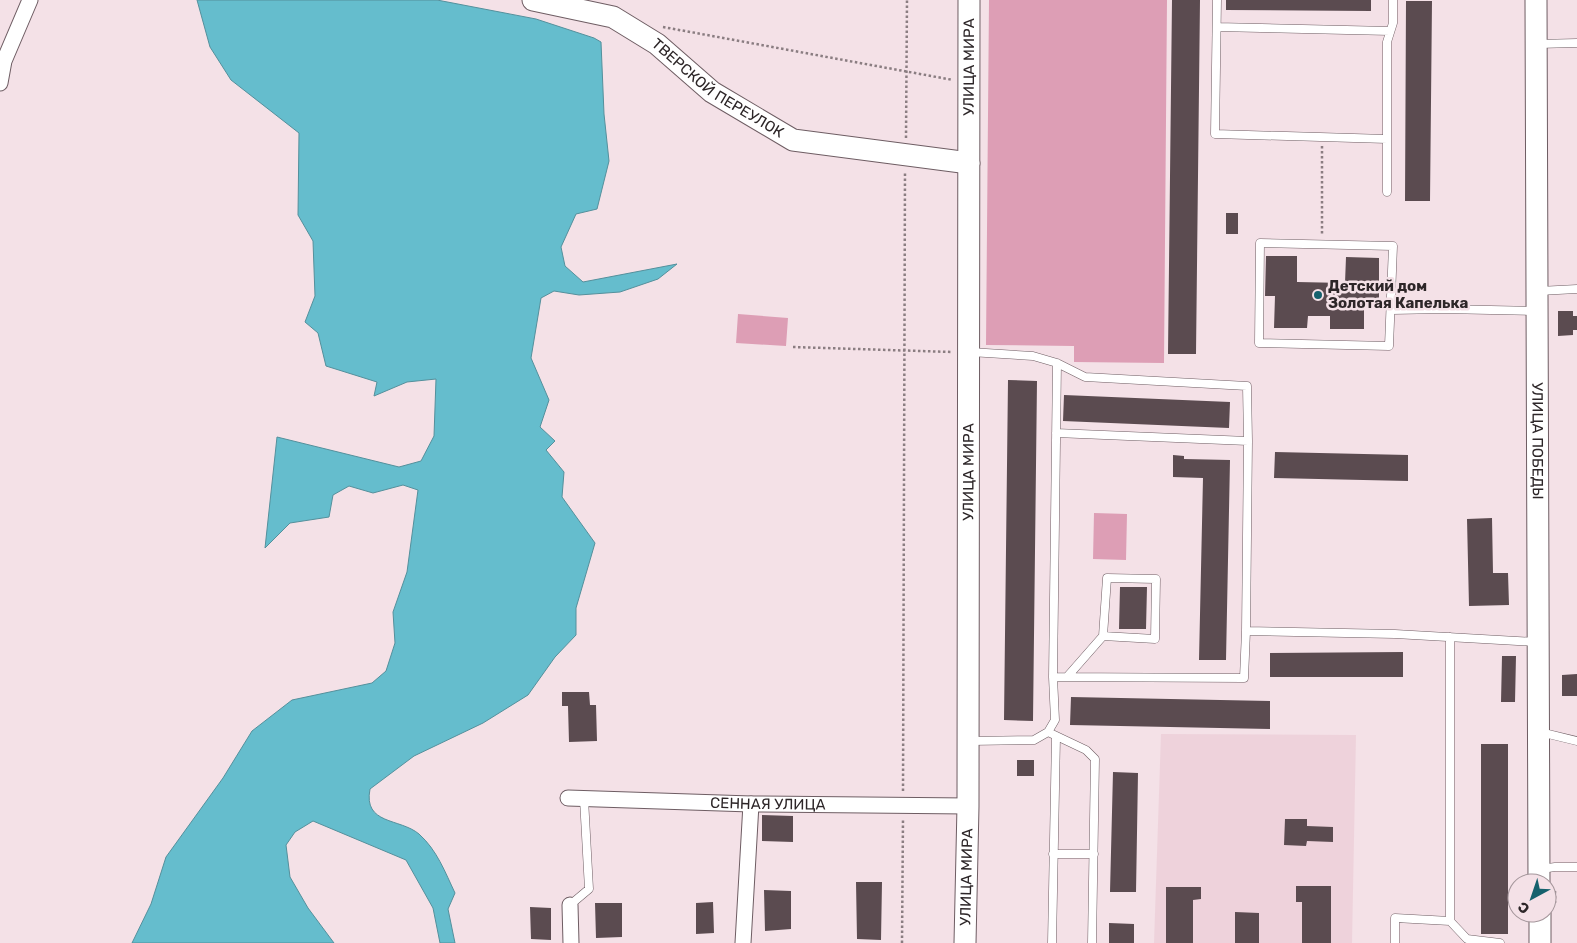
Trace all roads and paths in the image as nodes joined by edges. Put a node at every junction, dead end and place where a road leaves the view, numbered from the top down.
1 (30, 0) edge
2 (533, 0) edge
3 (906, 0) edge
4 (969, 0) edge
5 (1217, 0) edge
6 (1393, 0) edge
7 (1536, 0) edge
8 (662, 26) dead end
9 (1217, 27) junction
10 (1390, 31) junction
11 (1577, 43) edge
12 (1536, 44) junction
13 (906, 72) junction
14 (0, 83) edge
15 (969, 83) junction
16 (1322, 137) junction
17 (1387, 139) junction
18 (906, 155) junction
19 (969, 163) junction
20 (1386, 192) dead end
21 (1322, 244) junction
22 (1577, 289) edge
23 (1537, 301) junction
24 (1392, 310) junction
25 (793, 348) dead end
26 (905, 352) junction
27 (968, 352) junction
28 (1057, 363) junction
29 (1056, 434) junction
30 (1248, 441) junction
31 (1246, 631) junction
32 (1103, 636) junction
33 (1450, 637) junction
34 (1538, 642) junction
35 (1053, 677) junction
36 (1067, 677) junction
37 (1048, 732) junction
38 (1539, 732) junction
39 (1056, 737) junction
40 (968, 741) junction
41 (1577, 741) edge
42 (568, 798) dead end
43 (584, 799) junction
44 (751, 804) junction
45 (903, 806) junction
46 (968, 806) junction
47 (1053, 854) junction
48 (1094, 854) junction
49 (1577, 867) edge
50 (1539, 873) edge
51 (1544, 873) edge
52 (570, 905) joint
53 (1450, 921) junction
54 (1540, 923) edge
55 (571, 943) edge
56 (743, 943) edge
57 (902, 943) edge
58 (965, 943) edge
59 (1052, 943) edge
60 (1092, 943) edge
61 (1395, 943) edge
62 (1500, 943) edge
63 (1540, 943) edge

1 - 14 street
2 - 18 street, ТВЕРСКОЙ ПЕРЕУЛОК
3 - 13 path
4 - 15 street, УЛИЦА МИРА
5 - 9 lane
6 - 10 lane
7 - 12 street, УЛИЦА ПОБЕДЫ
8 - 13 path
9 - 10 lane
9 - 16 lane
10 - 17 lane
11 - 12 lane
12 - 23 street, УЛИЦА ПОБЕДЫ
13 - 15 path
13 - 18 path
15 - 19 street, УЛИЦА МИРА
16 - 17 lane
16 - 21 path
17 - 20 lane
18 - 19 street, ТВЕРСКОЙ ПЕРЕУЛОК
18 - 26 path
19 - 27 street, УЛИЦА МИРА
21 - 24 lane
21 - 24 lane
22 - 23 lane
23 - 24 lane
23 - 34 street, УЛИЦА ПОБЕДЫ
25 - 26 path
26 - 27 path
26 - 45 path
27 - 28 lane
27 - 40 street, УЛИЦА МИРА
28 - 29 lane
28 - 30 lane
29 - 30 lane
29 - 35 lane
30 - 31 lane
31 - 33 lane
31 - 36 lane
32 - 32 lane
32 - 36 lane
33 - 34 lane
33 - 53 lane
34 - 38 street, УЛИЦА ПОБЕДЫ
35 - 36 lane
35 - 37 lane
37 - 39 lane
37 - 40 lane
38 - 41 lane
38 - 50 street, УЛИЦА ПОБЕДЫ
39 - 47 lane
39 - 48 lane
40 - 46 street, УЛИЦА МИРА
42 - 43 street, СЕННАЯ УЛИЦА
43 - 44 street, СЕННАЯ УЛИЦА
43 - 52 lane
44 - 45 street, СЕННАЯ УЛИЦА
44 - 56 street
45 - 46 street, СЕННАЯ УЛИЦА
45 - 57 path
46 - 58 street, УЛИЦА МИРА
47 - 48 lane
47 - 59 lane
48 - 60 lane
49 - 51 lane
52 - 55 street
53 - 61 lane
53 - 62 lane
54 - 63 street

